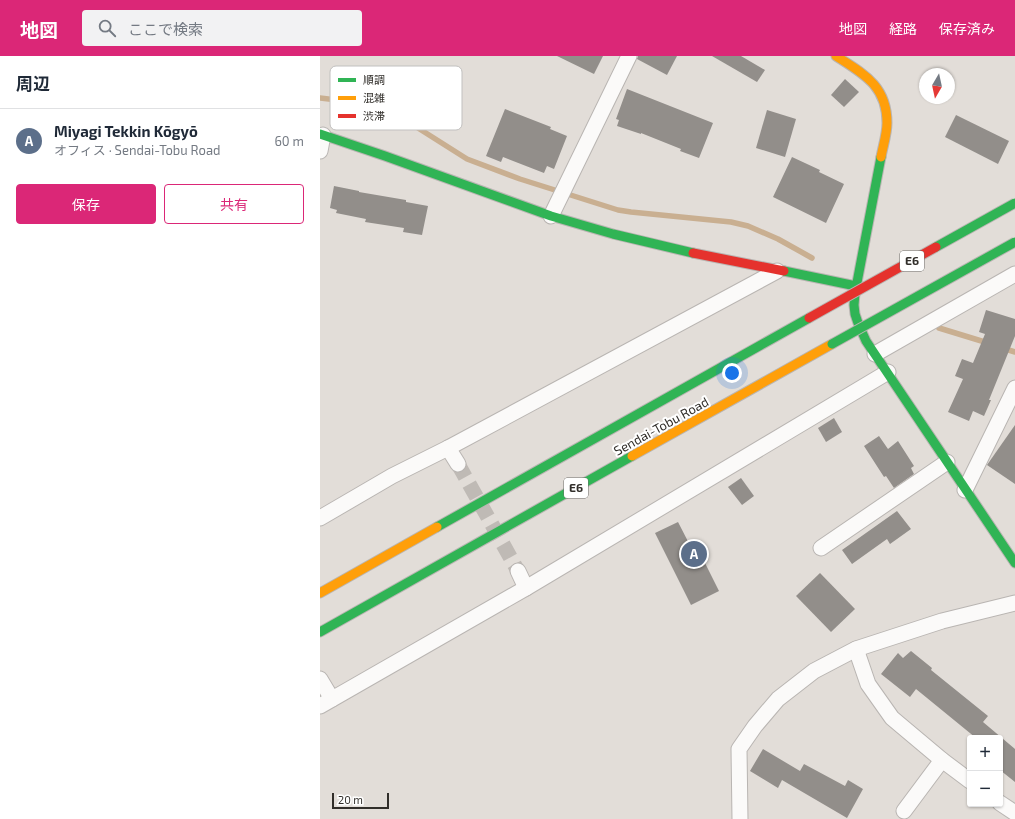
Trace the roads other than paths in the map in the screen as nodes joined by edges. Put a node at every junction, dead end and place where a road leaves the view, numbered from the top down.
1 (629, 56) edge
2 (836, 56) edge
3 (322, 135) edge
4 (320, 151) edge
5 (1015, 203) edge
6 (551, 216) junction
7 (1015, 242) edge
8 (777, 271) junction
9 (1015, 274) edge
10 (856, 286) junction
11 (875, 354) junction
12 (888, 372) junction
13 (1015, 388) edge
14 (448, 448) junction
15 (946, 462) junction
16 (458, 464) tunnel mouth
17 (965, 490) junction
18 (320, 518) edge
19 (821, 548) dead end
20 (1015, 564) edge
21 (518, 571) tunnel mouth
22 (526, 588) junction
23 (320, 593) edge
24 (1015, 603) edge
25 (320, 632) edge
26 (856, 649) junction
27 (320, 679) edge
28 (326, 702) edge
29 (942, 760) junction
30 (967, 779) edge
31 (1003, 805) edge
32 (904, 812) dead end
33 (1015, 813) edge
34 (740, 819) edge

1 - 6 street
2 - 10 main road
3 - 4 street
3 - 6 main road
5 - 23 main road, Sendai-Tobu Road / E6, bridge
6 - 8 main road
7 - 25 main road, Sendai-Tobu Road / E6, bridge
8 - 10 main road
8 - 14 street
9 - 11 street
10 - 11 main road
11 - 12 main road
12 - 15 main road
12 - 22 street
13 - 17 street
14 - 16 street
14 - 18 street
15 - 17 main road
15 - 19 street
17 - 20 main road
21 - 22 street
22 - 28 street
24 - 26 street
26 - 29 street
26 - 34 street
27 - 28 street
29 - 30 street
29 - 32 street
31 - 33 street

